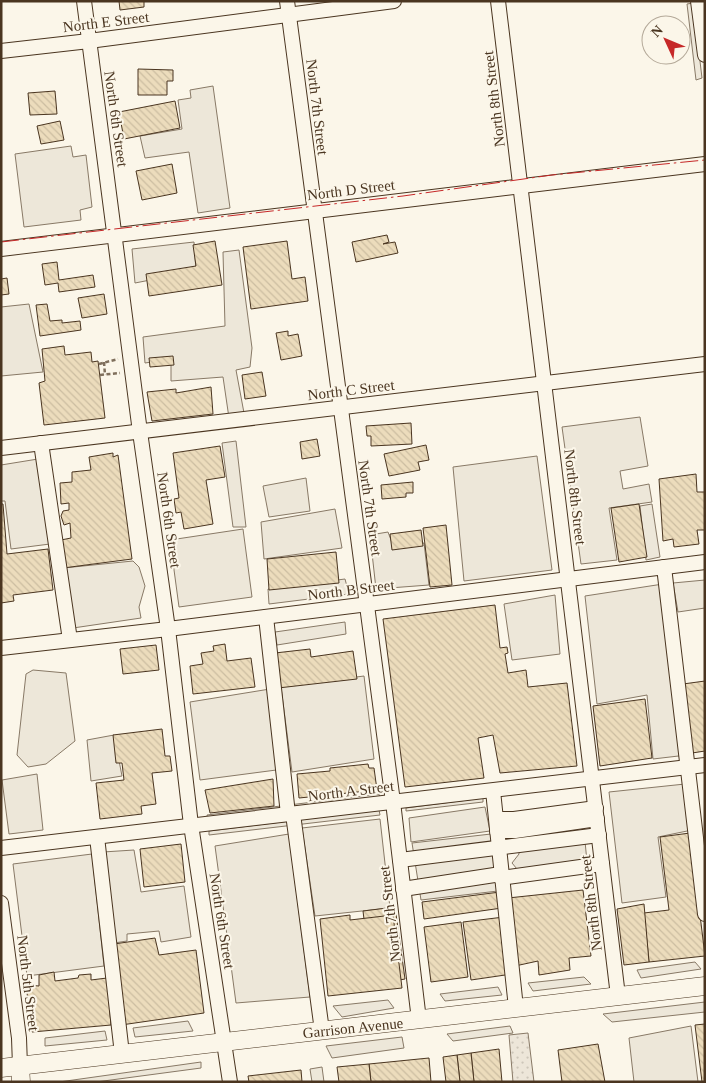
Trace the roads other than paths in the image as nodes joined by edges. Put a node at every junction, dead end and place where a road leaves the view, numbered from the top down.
1 (84, 1) edge
2 (394, 1) edge
3 (498, 1) edge
4 (698, 1) edge
5 (288, 8) edge
6 (89, 41) junction
7 (1, 51) edge
8 (705, 55) edge
9 (705, 164) edge
10 (520, 186) junction
11 (314, 211) junction
12 (115, 236) junction
13 (1, 249) edge
14 (705, 364) edge
15 (544, 384) junction
16 (340, 408) junction
17 (140, 432) junction
18 (41, 443) junction
19 (1, 448) edge
20 (705, 562) edge
21 (664, 567) junction
22 (569, 579) junction
23 (366, 604) junction
24 (266, 617) junction
25 (168, 629) junction
26 (70, 640) junction
27 (1, 648) edge
28 (705, 765) edge
29 (687, 767) junction
30 (592, 779) junction
31 (493, 791) junction
32 (393, 802) junction
33 (290, 814) junction
34 (596, 814) junction
35 (571, 817) junction
36 (496, 820) junction
37 (191, 826) junction
38 (599, 835) junction
39 (96, 837) junction
40 (499, 847) junction
41 (1, 848) edge
42 (400, 860) junction
43 (602, 864) junction
44 (501, 876) junction
45 (403, 889) junction
46 (1, 903) edge
47 (705, 914) edge
48 (3, 926) edge
49 (5, 959) edge
50 (705, 986) edge
51 (618, 996) junction
52 (516, 1008) junction
53 (419, 1020) junction
54 (322, 1031) junction
55 (225, 1043) junction
56 (122, 1054) junction
57 (1, 1068) edge
58 (21, 1074) edge
59 (230, 1082) edge

1 - 6 street, North 6th Street
2 - 5 street, North E Street
3 - 10 street, North 8th Street
4 - 8 street
5 - 6 street, North E Street
5 - 11 street, North 7th Street
6 - 7 street, North E Street
6 - 12 street, North 6th Street
9 - 10 street, North D Street
10 - 11 street, North D Street
10 - 15 street, North 8th Street
11 - 12 street, North D Street
11 - 16 street, North 7th Street
12 - 13 street, North D Street
12 - 17 street, North 6th Street
14 - 15 street, North C Street
15 - 16 street, North C Street
15 - 22 street, North 8th Street
16 - 17 street, North C Street
16 - 23 street, North 7th Street
17 - 18 street, North C Street
17 - 25 street, North 6th Street
18 - 19 street, North C Street
18 - 26 street
20 - 21 street, North B Street
21 - 22 street, North B Street
21 - 29 street
22 - 23 street, North B Street
22 - 30 street, North 8th Street
23 - 24 street, North B Street
23 - 32 street, North 7th Street
24 - 25 street, North B Street
24 - 33 street
25 - 26 street, North B Street
25 - 37 street, North 6th Street
26 - 27 street, North B Street
28 - 29 street, North A Street
29 - 30 street, North A Street
29 - 47 street
30 - 31 street, North A Street
30 - 34 street, North 8th Street
31 - 32 street, North A Street
31 - 36 street
32 - 33 street, North A Street
32 - 42 street, North 7th Street
33 - 37 street, North A Street
33 - 54 street
34 - 35 street
34 - 38 street, North 8th Street
35 - 36 street
35 - 36 street
36 - 40 street
37 - 39 street, North A Street
37 - 55 street, North 6th Street
38 - 40 street
38 - 43 street, North 8th Street
39 - 41 street, North A Street
39 - 56 street
40 - 42 street
40 - 44 street
42 - 45 street, North 7th Street
43 - 44 street
43 - 51 street, North 8th Street
44 - 45 street
44 - 52 street
45 - 53 street, North 7th Street
46 - 48 street, North 5th Street
48 - 49 street, North 5th Street
49 - 58 street, North 5th Street
50 - 51 main road, Garrison Avenue
51 - 52 main road, Garrison Avenue
52 - 53 main road, Garrison Avenue
53 - 54 main road, Garrison Avenue
54 - 55 main road, Garrison Avenue
55 - 56 main road, Garrison Avenue
55 - 59 street, North 6th Street
56 - 58 main road, Garrison Avenue
57 - 58 main road, Garrison Avenue

